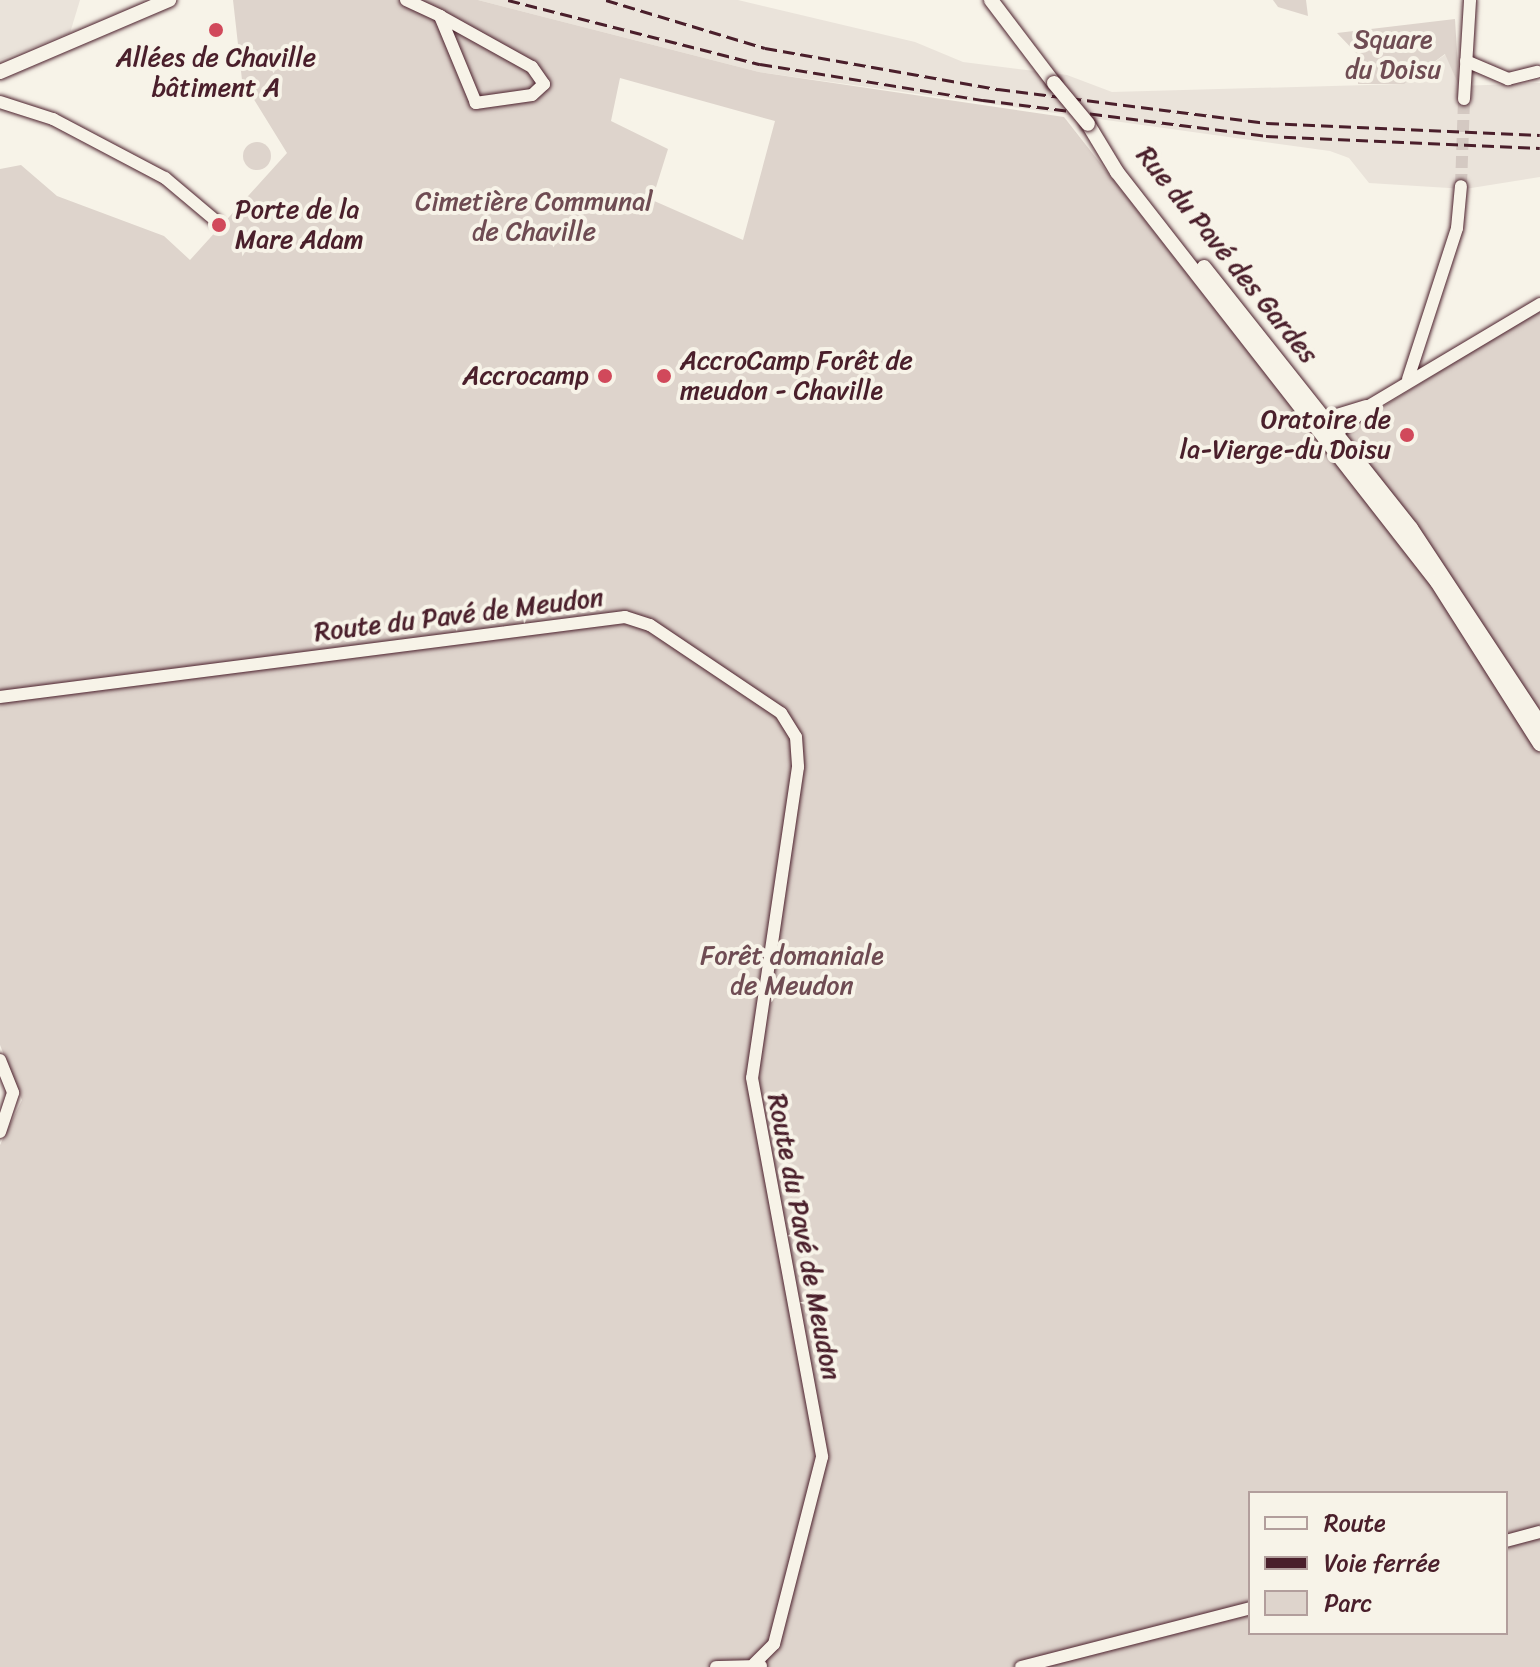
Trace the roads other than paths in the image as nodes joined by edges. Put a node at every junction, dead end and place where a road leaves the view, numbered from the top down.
1 (169, 0) edge
2 (406, 0) edge
3 (991, 0) edge
4 (1470, 0) edge
5 (440, 16) junction
6 (1466, 61) junction
7 (0, 72) edge
8 (1537, 72) dead end
9 (1464, 99) tunnel mouth
10 (0, 102) edge
11 (1461, 186) tunnel mouth
12 (216, 221) dead end
13 (1540, 304) edge
14 (1403, 384) junction
15 (1369, 406) junction
16 (1321, 422) junction
17 (1332, 436) junction
18 (0, 697) edge
19 (1540, 724) edge
20 (1540, 744) edge
21 (0, 1060) edge
22 (0, 1132) edge
23 (1540, 1532) edge
24 (1508, 1540) edge
25 (1248, 1609) edge
26 (759, 1665) edge
27 (716, 1667) edge
28 (1021, 1667) edge

1 - 7 main road
2 - 5 street
3 - 16 main road, Rue du Pavé des Gardes, bridge
4 - 6 street
5 - 5 street
6 - 8 street
6 - 9 street
10 - 12 street
11 - 14 street
13 - 14 street
14 - 15 street
15 - 16 street
15 - 17 street
16 - 17 main road, Rue du Pavé des Gardes
17 - 19 main road
17 - 20 main road
18 - 26 street, Route du Pavé de Meudon
21 - 22 street
23 - 24 street
25 - 28 street
26 - 27 street

